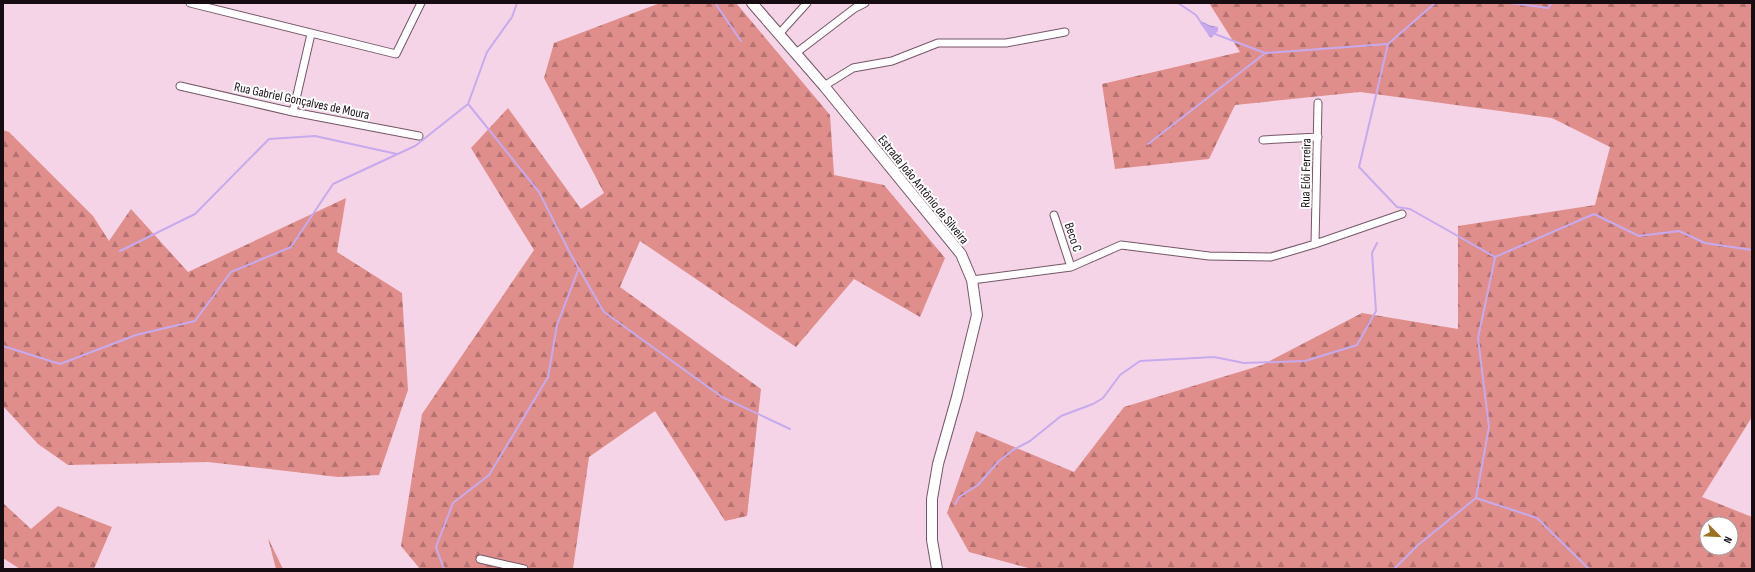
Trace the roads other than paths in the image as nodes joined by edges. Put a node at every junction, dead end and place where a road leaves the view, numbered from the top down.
1 (190, 3) edge
2 (421, 3) edge
3 (752, 3) edge
4 (807, 3) edge
5 (865, 3) edge
6 (1065, 32) dead end
7 (311, 34) junction
8 (779, 34) junction
9 (796, 53) junction
10 (180, 86) dead end
11 (824, 86) junction
12 (1318, 103) dead end
13 (293, 112) junction
14 (419, 136) dead end
15 (1318, 137) junction
16 (1263, 140) dead end
17 (1402, 214) dead end
18 (1054, 215) dead end
19 (1315, 244) junction
20 (1071, 267) junction
21 (972, 280) junction
22 (480, 559) dead end
23 (524, 569) edge
24 (937, 569) edge

1 - 7 street
2 - 7 street
3 - 8 main road, Estrada João Antônio da Silveira
4 - 8 street
5 - 9 street
6 - 11 street
7 - 13 street
8 - 9 main road, Estrada João Antônio da Silveira
9 - 11 main road, Estrada João Antônio da Silveira
10 - 13 street, Rua Gabriel Gonçalves de Moura
11 - 21 main road, Estrada João Antônio da Silveira
12 - 15 street, Rua Elói Ferreira
13 - 14 street, Rua Gabriel Gonçalves de Moura
15 - 16 street
15 - 19 street, Rua Elói Ferreira
17 - 19 street
18 - 20 street, Beco C
19 - 20 street
20 - 21 street
21 - 24 main road, Estrada João Antônio da Silveira
22 - 23 street

